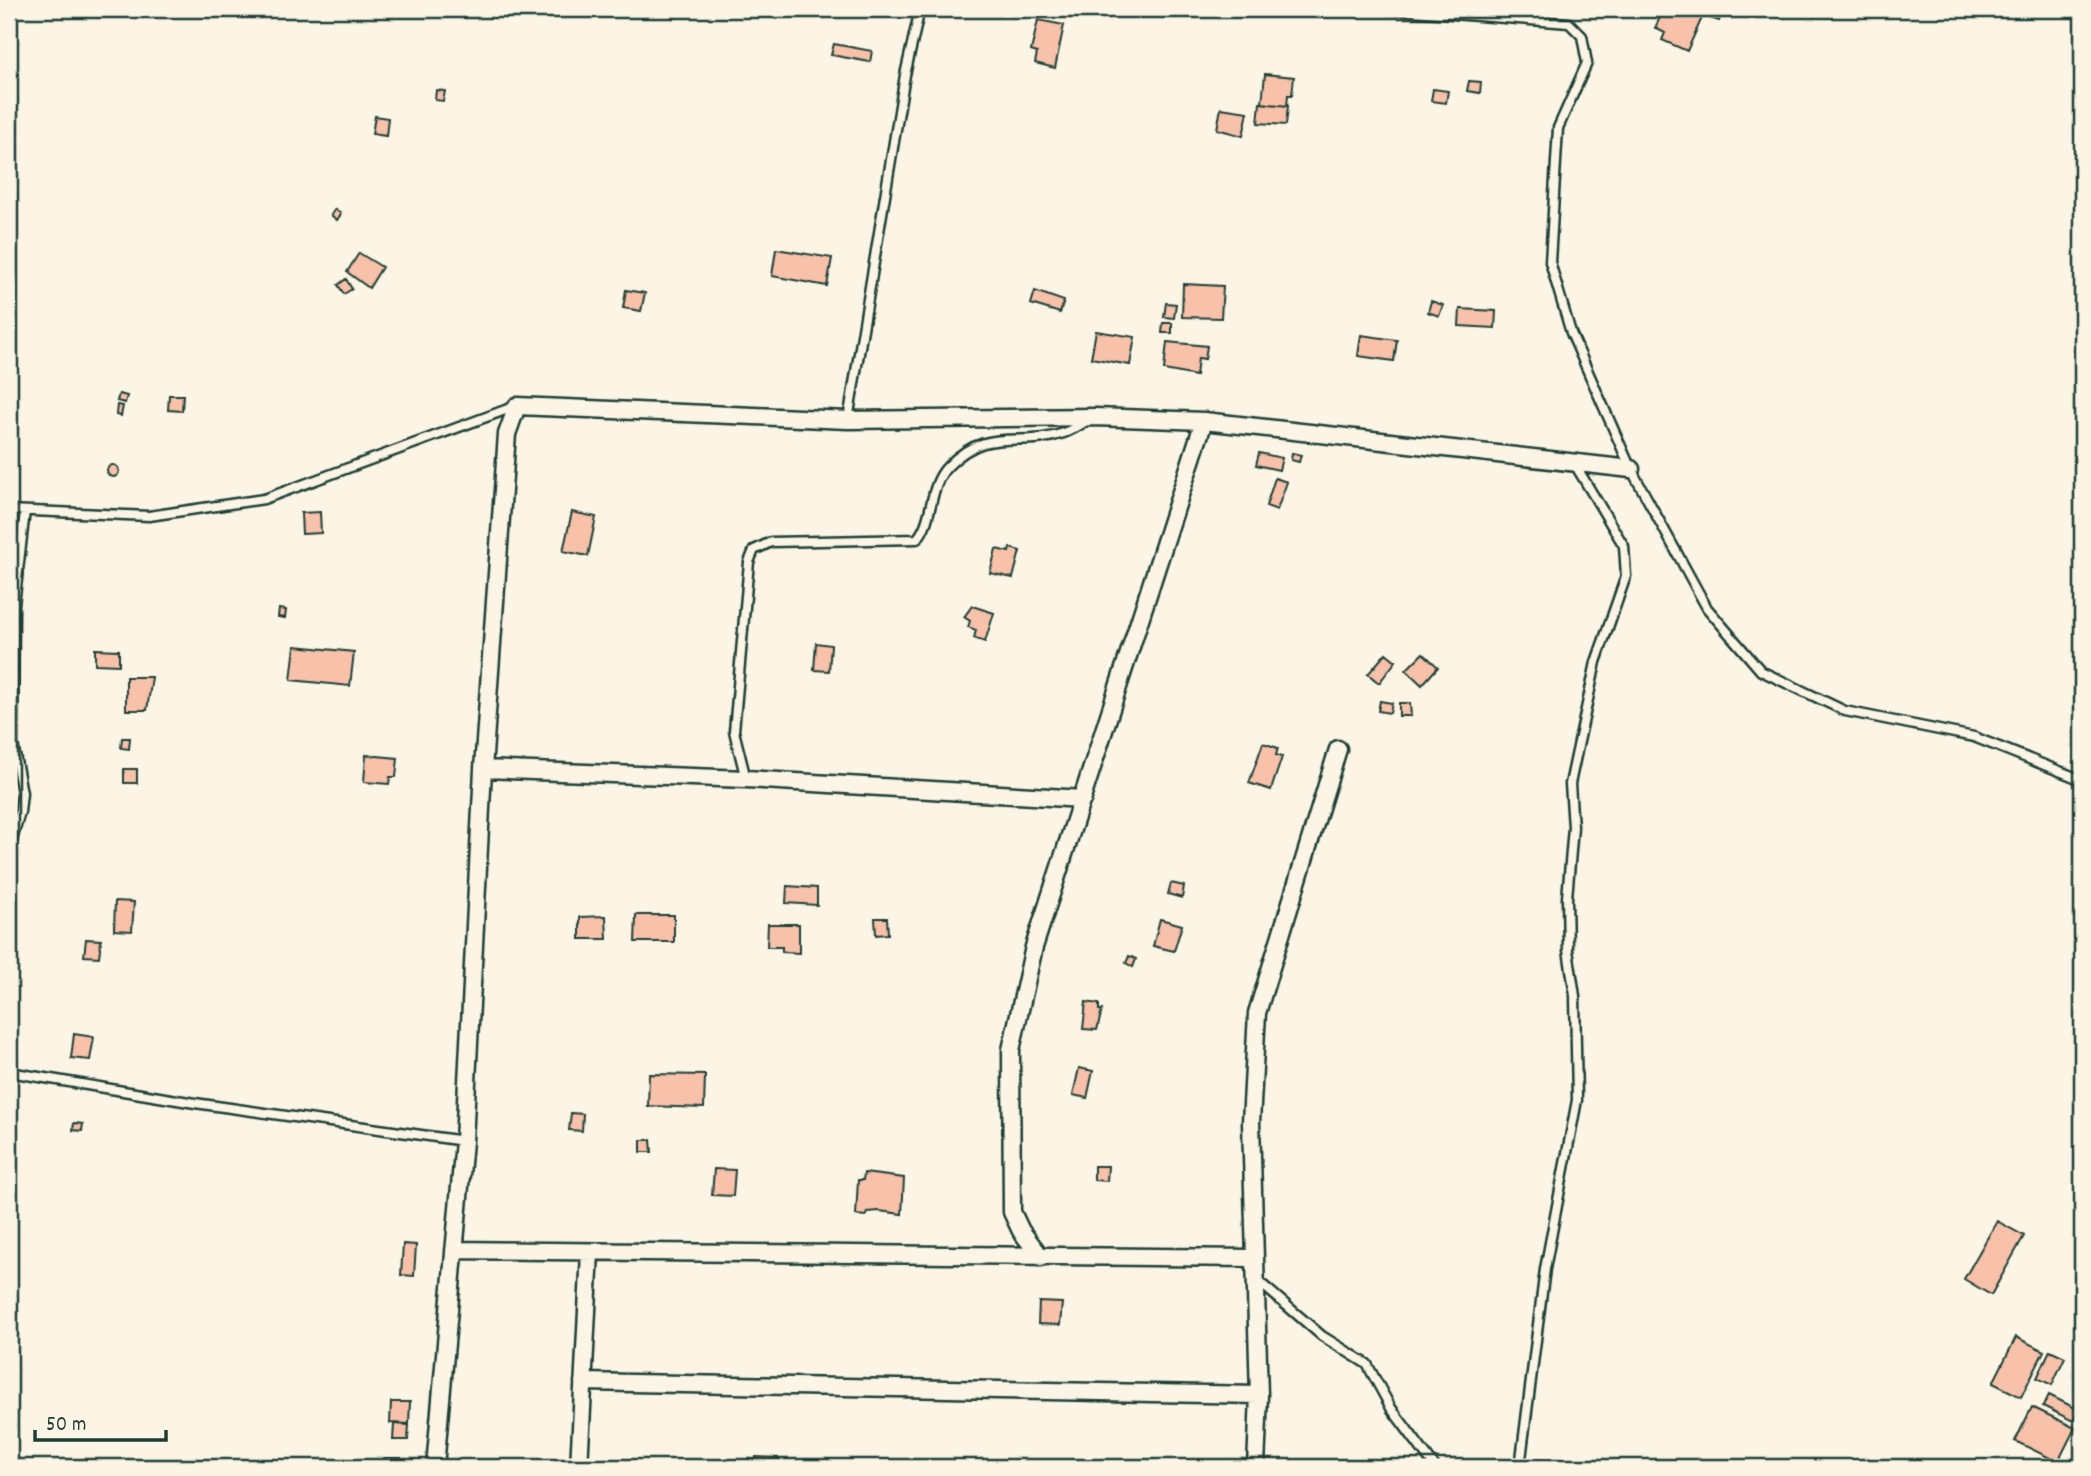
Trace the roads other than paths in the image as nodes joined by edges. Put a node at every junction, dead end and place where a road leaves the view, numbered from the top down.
1 (920, 9) edge
2 (1385, 9) edge
3 (517, 406) junction
4 (1095, 417) junction
5 (848, 420) junction
6 (1204, 421) junction
7 (1574, 463) junction
8 (1632, 469) junction
9 (9, 510) edge
10 (26, 512) junction
11 (1338, 749) dead end
12 (483, 769) junction
13 (746, 779) junction
14 (2082, 780) edge
15 (1083, 799) junction
16 (9, 851) edge
17 (9, 1072) edge
18 (464, 1141) junction
19 (454, 1250) junction
20 (590, 1252) junction
21 (1041, 1257) junction
22 (1252, 1258) junction
23 (1255, 1278) junction
24 (583, 1382) junction
25 (1259, 1395) junction
26 (435, 1467) edge
27 (579, 1467) edge
28 (1256, 1467) edge
29 (1435, 1467) edge
30 (1520, 1467) edge

1 - 5 lane
2 - 8 lane
3 - 5 street
3 - 10 lane
3 - 12 street
4 - 5 street
4 - 6 street
4 - 13 lane
6 - 7 street
6 - 15 street
7 - 8 street
7 - 30 lane
8 - 14 lane
9 - 10 lane
10 - 16 lane
11 - 22 street
12 - 13 street
12 - 18 street
13 - 15 street
15 - 21 street
17 - 18 lane
18 - 19 street
19 - 20 street
19 - 26 street
20 - 21 street
20 - 24 street
21 - 22 street
22 - 23 street
23 - 25 street
23 - 29 lane
24 - 25 street
24 - 27 street
25 - 28 street

